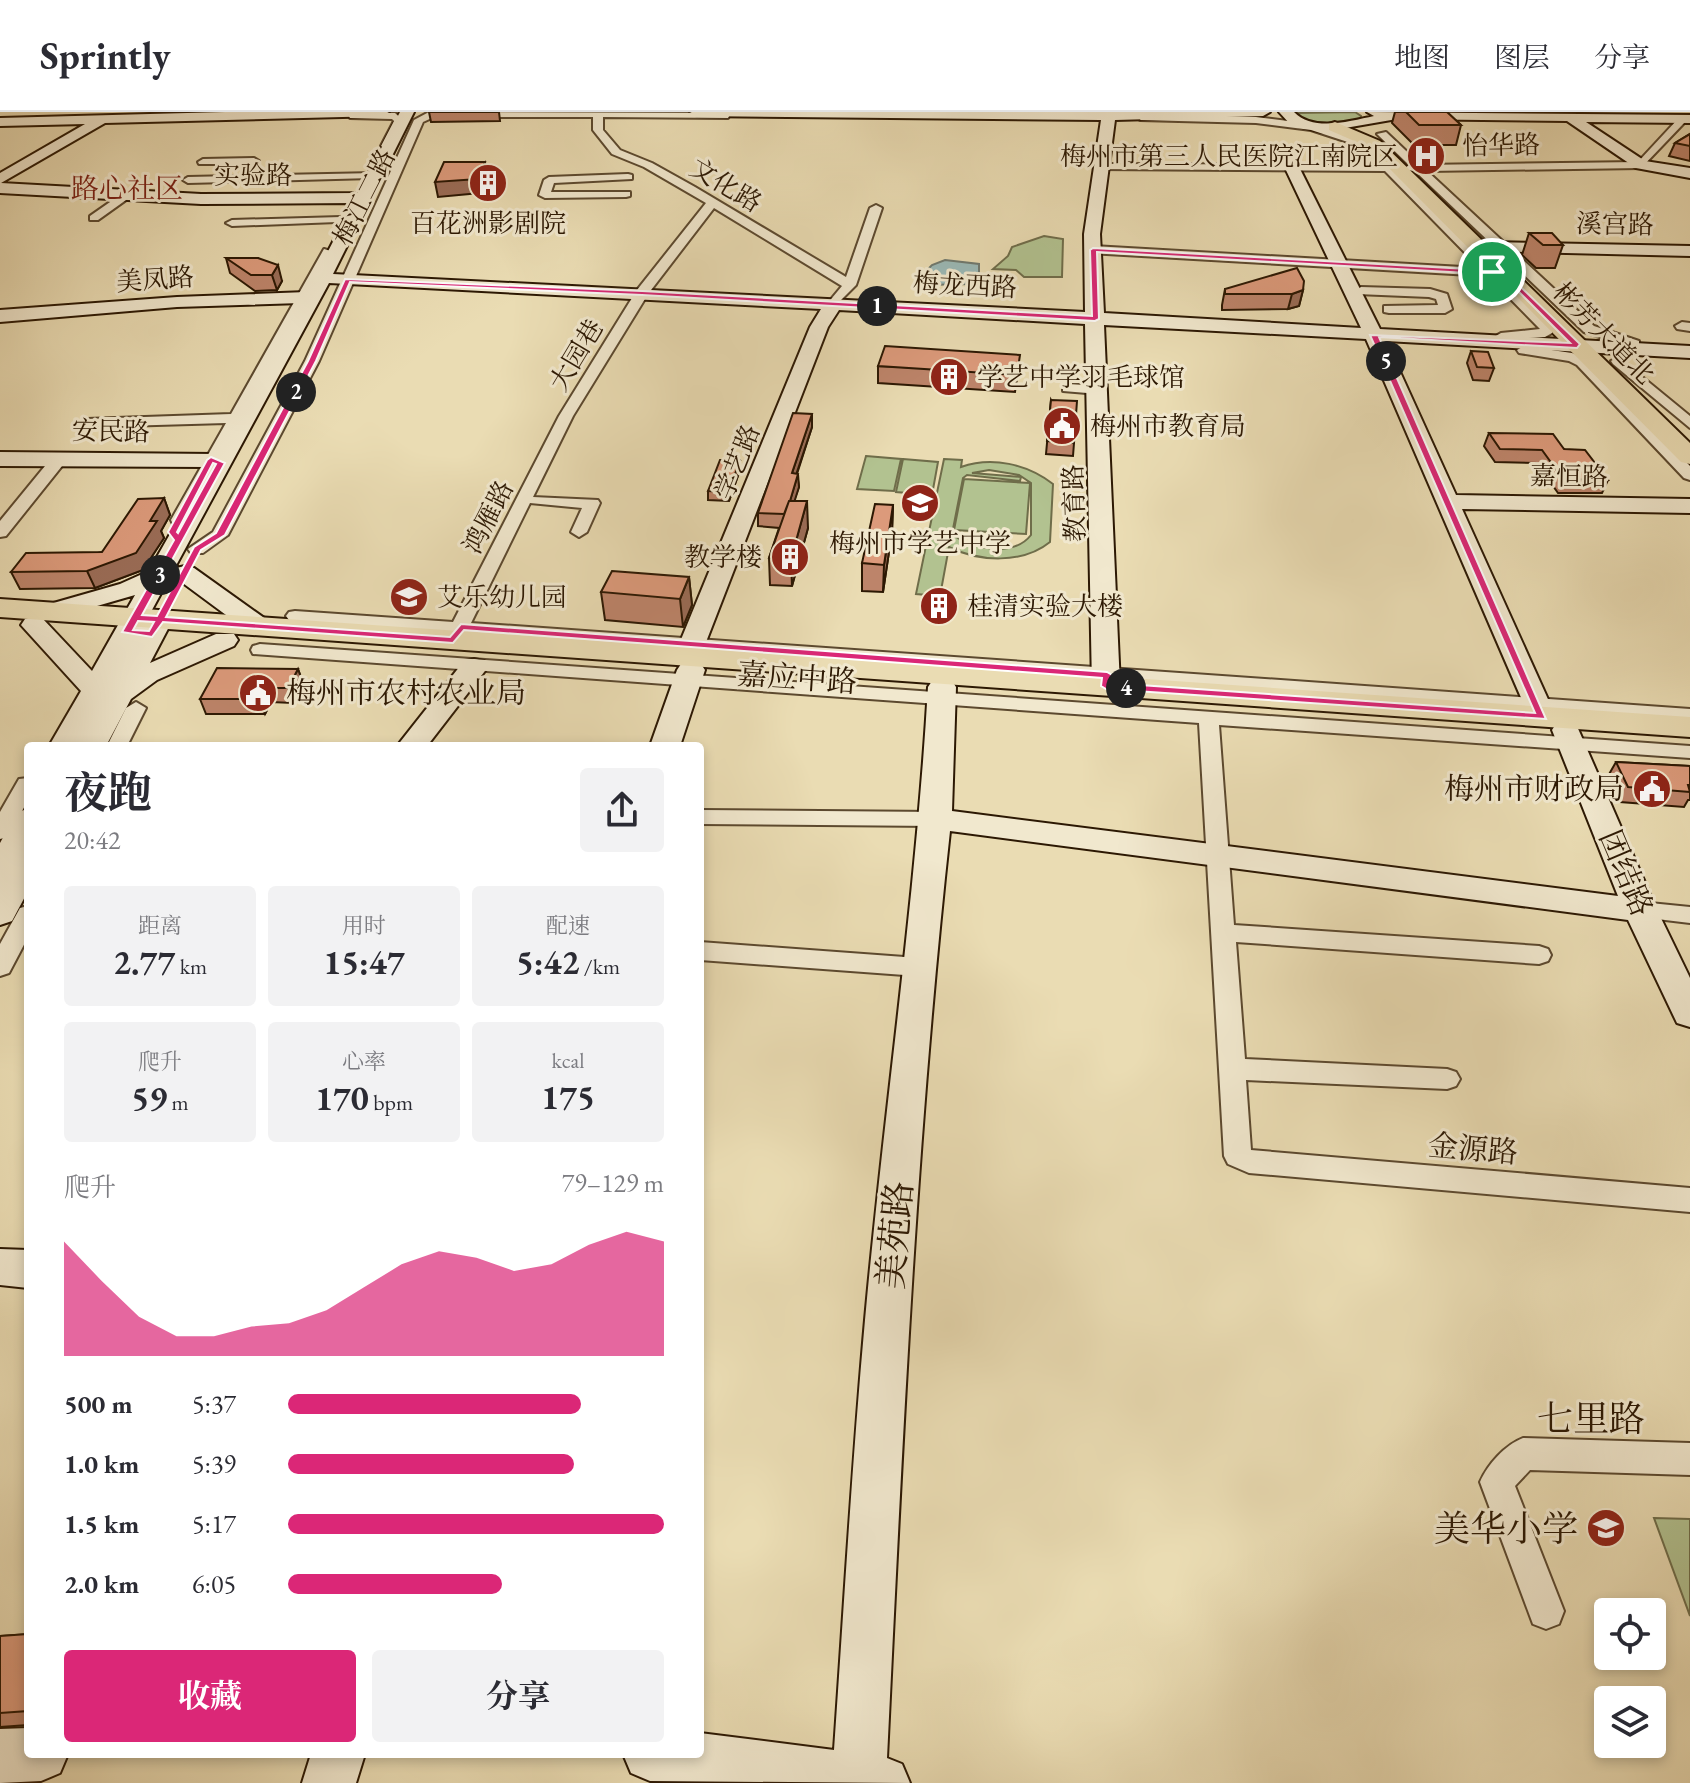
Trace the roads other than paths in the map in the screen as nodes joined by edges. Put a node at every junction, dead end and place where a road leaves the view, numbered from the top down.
1 (119, 112) edge
2 (323, 112) edge
3 (382, 112) edge
4 (407, 112) edge
5 (417, 112) edge
6 (697, 112) edge
7 (1017, 112) edge
8 (1147, 112) edge
9 (1263, 112) edge
10 (598, 113) edge
11 (895, 113) edge
12 (1245, 114) junction
13 (1288, 114) edge
14 (1403, 115) edge
15 (1664, 116) dead end
16 (1109, 117) junction
17 (1368, 117) edge
18 (103, 119) junction
19 (1573, 120) junction
20 (1687, 121) edge
21 (0, 122) edge
22 (1335, 127) junction
23 (1382, 134) dead end
24 (366, 159) dead end
25 (381, 159) dead end
26 (262, 161) dead end
27 (203, 162) dead end
28 (1641, 165) junction
29 (1102, 167) junction
30 (1293, 168) junction
31 (1404, 168) junction
32 (1690, 173) edge
33 (372, 175) dead end
34 (266, 178) junction
35 (0, 179) edge
36 (188, 180) dead end
37 (0, 188) edge
38 (127, 195) junction
39 (363, 198) junction
40 (248, 199) junction
41 (625, 200) joint
42 (712, 203) junction
43 (876, 208) dead end
44 (94, 218) dead end
45 (337, 219) dead end
46 (232, 223) dead end
47 (1497, 248) junction
48 (1093, 250) junction
49 (1690, 251) edge
50 (1340, 262) junction
51 (1498, 273) junction
52 (342, 280) junction
53 (850, 285) junction
54 (1361, 291) dead end
55 (642, 293) junction
56 (313, 297) junction
57 (833, 304) junction
58 (1389, 309) dead end
59 (0, 316) edge
60 (1095, 319) junction
61 (1374, 335) junction
62 (1501, 337) dead end
63 (1634, 344) dead end
64 (1585, 346) junction
65 (1524, 350) dead end
66 (1690, 352) edge
67 (1618, 361) dead end
68 (1068, 388) dead end
69 (1099, 390) junction
70 (566, 416) joint
71 (231, 418) dead end
72 (87, 423) dead end
73 (1690, 424) edge
74 (1690, 442) edge
75 (1690, 457) edge
76 (60, 458) junction
77 (0, 459) edge
78 (216, 462) junction
79 (1690, 475) edge
80 (537, 501) dead end
81 (1448, 502) junction
82 (1690, 506) edge
83 (0, 532) edge
84 (579, 532) dead end
85 (188, 545) junction
86 (172, 574) junction
87 (0, 608) edge
88 (295, 616) dead end
89 (43, 618) junction
90 (0, 623) edge
91 (144, 626) junction
92 (457, 633) junction
93 (259, 638) junction
94 (225, 640) junction
95 (690, 664) junction
96 (474, 667) dead end
97 (1107, 681) junction
98 (941, 692) junction
99 (116, 698) junction
100 (1690, 715) edge
101 (1549, 717) junction
102 (1209, 722) dead end
103 (1690, 727) edge
104 (1690, 739) edge
105 (68, 742) edge
106 (93, 742) edge
107 (117, 742) edge
108 (415, 742) edge
109 (666, 742) edge
110 (1690, 752) edge
111 (24, 788) edge
112 (704, 817) edge
113 (936, 819) junction
114 (24, 827) edge
115 (0, 832) edge
116 (1218, 853) junction
117 (24, 868) edge
118 (0, 873) edge
119 (1640, 910) junction
120 (0, 913) edge
121 (1690, 915) edge
122 (24, 922) edge
123 (1223, 933) junction
124 (704, 951) edge
125 (1539, 955) dead end
126 (0, 967) edge
127 (918, 967) junction
128 (1690, 1014) edge
129 (1232, 1069) junction
130 (1447, 1079) dead end
131 (1690, 1200) edge
132 (0, 1267) edge
133 (24, 1269) edge
134 (1690, 1459) edge
135 (1546, 1611) dead end
136 (24, 1755) edge
137 (0, 1756) edge
138 (337, 1758) edge
139 (681, 1758) edge
140 (867, 1782) edge
141 (329, 1783) edge

1 - 18 street
2 - 21 street
3 - 18 street
4 - 39 street, 梅江二路
5 - 52 street, 梅江二路
6 - 11 street
7 - 8 street
9 - 12 street
10 - 16 street
10 - 42 street, 文化路
10 - 52 street
11 - 16 street
12 - 13 street
12 - 16 street
13 - 22 street
14 - 15 street
14 - 17 street
14 - 19 street
16 - 29 street, 教育路
16 - 31 street
17 - 22 street
17 - 31 main road, 彬芳大道北
18 - 21 street
18 - 35 street
19 - 20 street
19 - 28 street
20 - 28 street
21 - 78 street
22 - 31 main road, 彬芳大道北
23 - 31 street
24 - 25 street
26 - 27 street
28 - 31 street, 怡华路
28 - 32 street
29 - 30 street, 怡华路
29 - 48 street, 教育路
30 - 31 street, 怡华路
30 - 50 street, 团结路
31 - 47 main road, 彬芳大道北
31 - 51 main road, 彬芳大道北
33 - 34 street
34 - 36 street
34 - 40 street
37 - 38 street, 实验路
38 - 40 street, 实验路
38 - 44 street
39 - 40 street, 实验路
39 - 56 street, 梅江二路
41 - 41 street
42 - 53 street, 文化路
42 - 55 street, 大园巷
43 - 53 street
45 - 46 street
47 - 49 street, 溪宫路
47 - 63 street
47 - 64 main road, 彬芳大道北
48 - 50 street
48 - 60 street, 教育路
50 - 51 street
50 - 61 street, 团结路
51 - 62 street
51 - 64 main road, 彬芳大道北
52 - 55 street, 梅龙西路
52 - 85 street, 梅江二路
53 - 57 street
54 - 58 street
55 - 57 street, 梅龙西路
55 - 70 street, 大园巷
56 - 59 street, 美凤路
56 - 78 street, 梅江二路
57 - 60 street, 梅龙西路
57 - 95 street, 学艺路
60 - 61 street, 梅龙西路
60 - 69 street, 教育路
61 - 64 street, 梅龙西路
61 - 81 street, 团结路
64 - 66 street, 梅龙西路
64 - 74 main road, 彬芳大道北
64 - 75 main road, 彬芳大道北
65 - 79 street
67 - 73 street
68 - 69 street
69 - 97 street, 教育路
70 - 92 street, 鸿雁路
71 - 72 street
76 - 77 street, 安民路
76 - 78 street, 安民路
76 - 83 street
78 - 85 street, 梅江二路
80 - 84 street
81 - 82 street, 嘉恒路
81 - 101 street, 团结路
85 - 86 street, 梅江二路
86 - 89 street
86 - 91 street, 梅江二路
86 - 93 street
87 - 89 main road, 嘉应中路
88 - 92 street
89 - 90 main road, 嘉应中路
89 - 91 main road, 嘉应中路
89 - 99 street
91 - 93 main road, 嘉应中路
91 - 94 main road, 嘉应中路
91 - 99 street, 梅江二路
92 - 93 main road, 嘉应中路
92 - 95 street
92 - 97 main road, 嘉应中路
93 - 95 street
94 - 95 main road, 嘉应中路
94 - 99 street
95 - 97 street
95 - 98 main road, 嘉应中路
95 - 109 street, 学艺路
96 - 108 street
97 - 101 main road, 嘉应中路
98 - 101 main road, 嘉应中路
98 - 110 street
98 - 113 street, 美苑路
99 - 105 street
99 - 106 street
99 - 107 street
100 - 101 street
101 - 103 main road, 嘉应中路
101 - 104 main road, 嘉应中路
101 - 119 street, 团结路
102 - 116 street
111 - 115 street
112 - 113 street
113 - 116 street
113 - 127 street, 美苑路
114 - 118 street
116 - 119 street
116 - 123 street
117 - 120 street
119 - 121 street
119 - 128 street, 团结路
122 - 126 street
123 - 125 street
123 - 129 street
124 - 127 street
127 - 140 street, 美苑路
129 - 130 street
129 - 131 street, 金源路
132 - 133 street
134 - 135 street, 七里路
136 - 137 street
138 - 141 street
139 - 140 street

